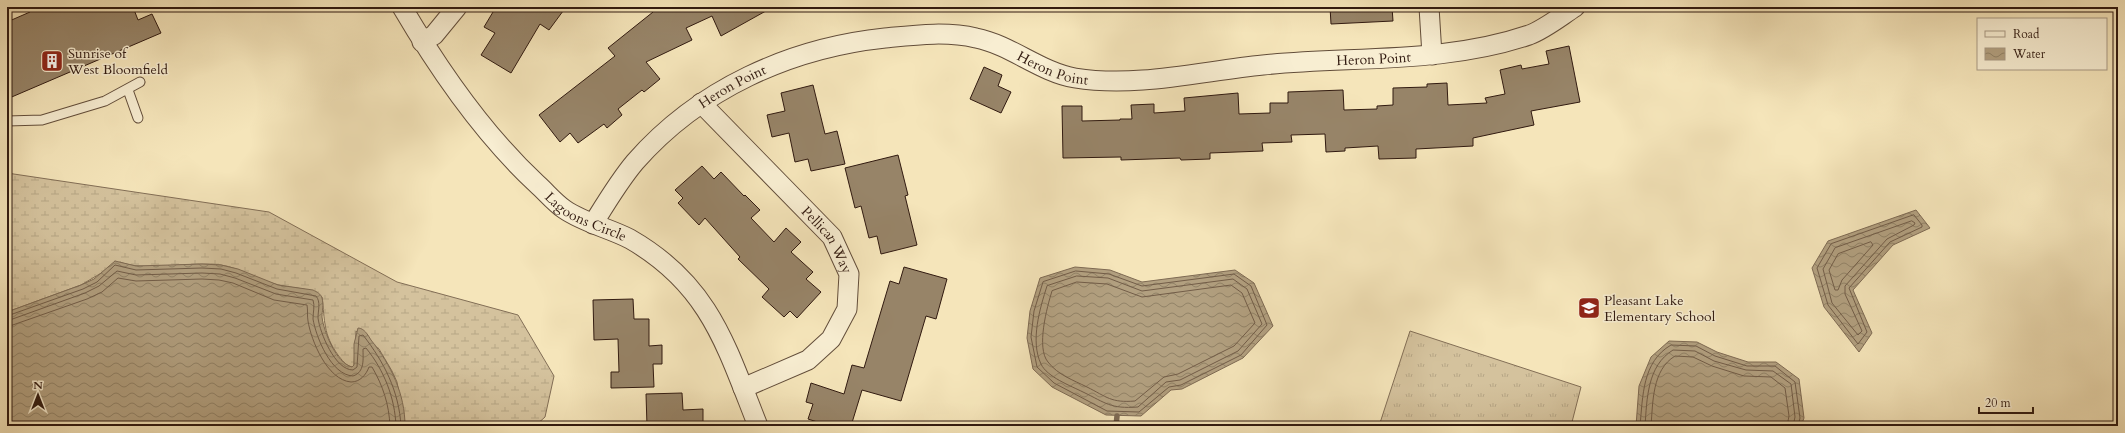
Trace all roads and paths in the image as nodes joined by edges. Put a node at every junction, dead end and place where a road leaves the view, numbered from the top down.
1 (402, 7) edge
2 (457, 7) edge
3 (1429, 7) edge
4 (1575, 7) edge
5 (422, 42) junction
6 (1432, 55) junction
7 (140, 82) dead end
8 (128, 90) junction
9 (701, 103) junction
10 (138, 118) dead end
11 (7, 121) edge
12 (593, 224) junction
13 (743, 388) junction
14 (758, 426) edge

1 - 5 street, Lagoons Circle
2 - 5 street
3 - 6 street
4 - 6 street, Heron Point
5 - 12 street, Lagoons Circle
6 - 9 street, Heron Point
7 - 8 lane
8 - 10 lane
8 - 11 lane
9 - 12 street, Heron Point
9 - 13 street, Pellican Way
12 - 13 street, Lagoons Circle
13 - 14 street, Lagoons Circle

